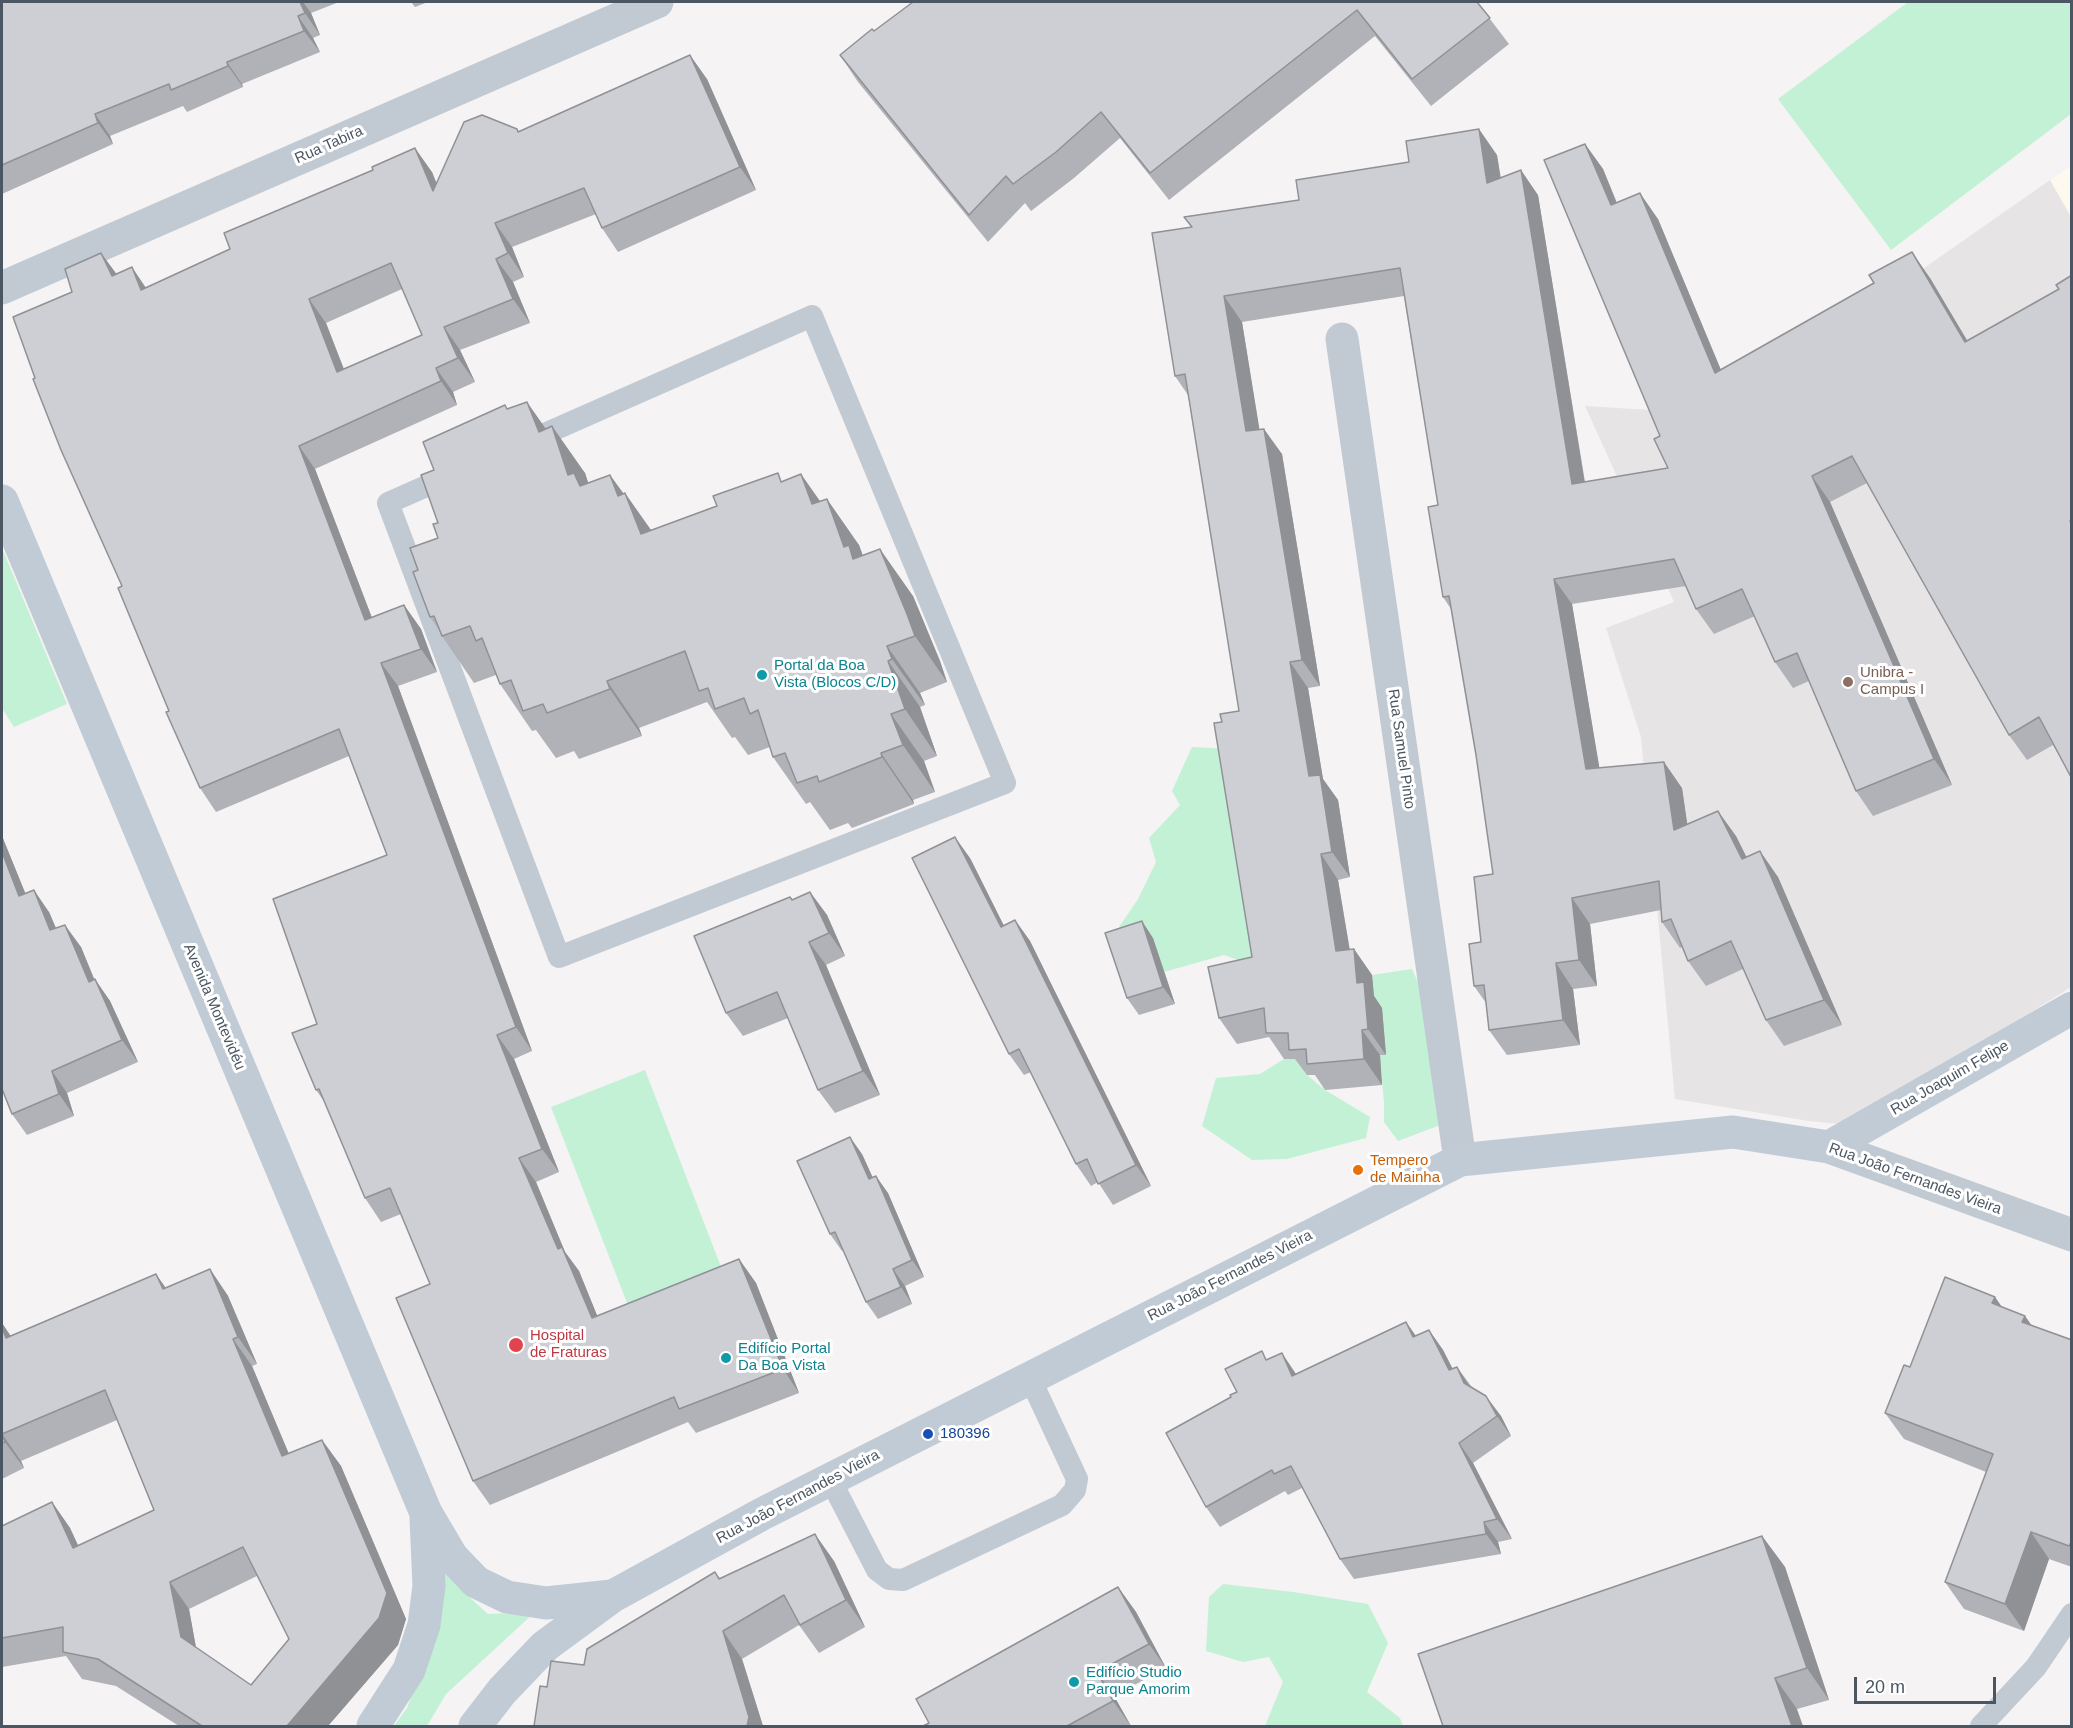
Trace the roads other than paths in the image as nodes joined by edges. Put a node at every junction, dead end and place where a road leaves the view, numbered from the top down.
1 (657, 2) edge
2 (2, 288) edge
3 (812, 316) joint
4 (1342, 339) dead end
5 (2, 501) edge
6 (2072, 1008) edge
7 (1829, 1147) junction
8 (1460, 1160) junction
9 (2072, 1235) edge
10 (1030, 1378) junction
11 (830, 1479) junction
12 (426, 1513) junction
13 (613, 1596) junction
14 (2072, 1614) edge
15 (373, 1726) edge
16 (475, 1726) edge
17 (1981, 1726) edge

1 - 2 street, Rua Tabira
3 - 3 lane
4 - 8 street, Rua Samuel Pinto
5 - 12 main road, Avenida Montevidéu
6 - 7 main road, Rua Joaquim Felipe
7 - 8 main road, Rua João Fernandes Vieira
7 - 9 street, Rua João Fernandes Vieira
8 - 10 main road, Rua João Fernandes Vieira
10 - 11 main road, Rua João Fernandes Vieira
10 - 11 lane
11 - 13 main road, Rua João Fernandes Vieira
12 - 13 main road, Avenida Montevidéu
12 - 15 main road, Avenida Montevidéu
13 - 16 main road, Rua João Fernandes Vieira
14 - 17 lane

